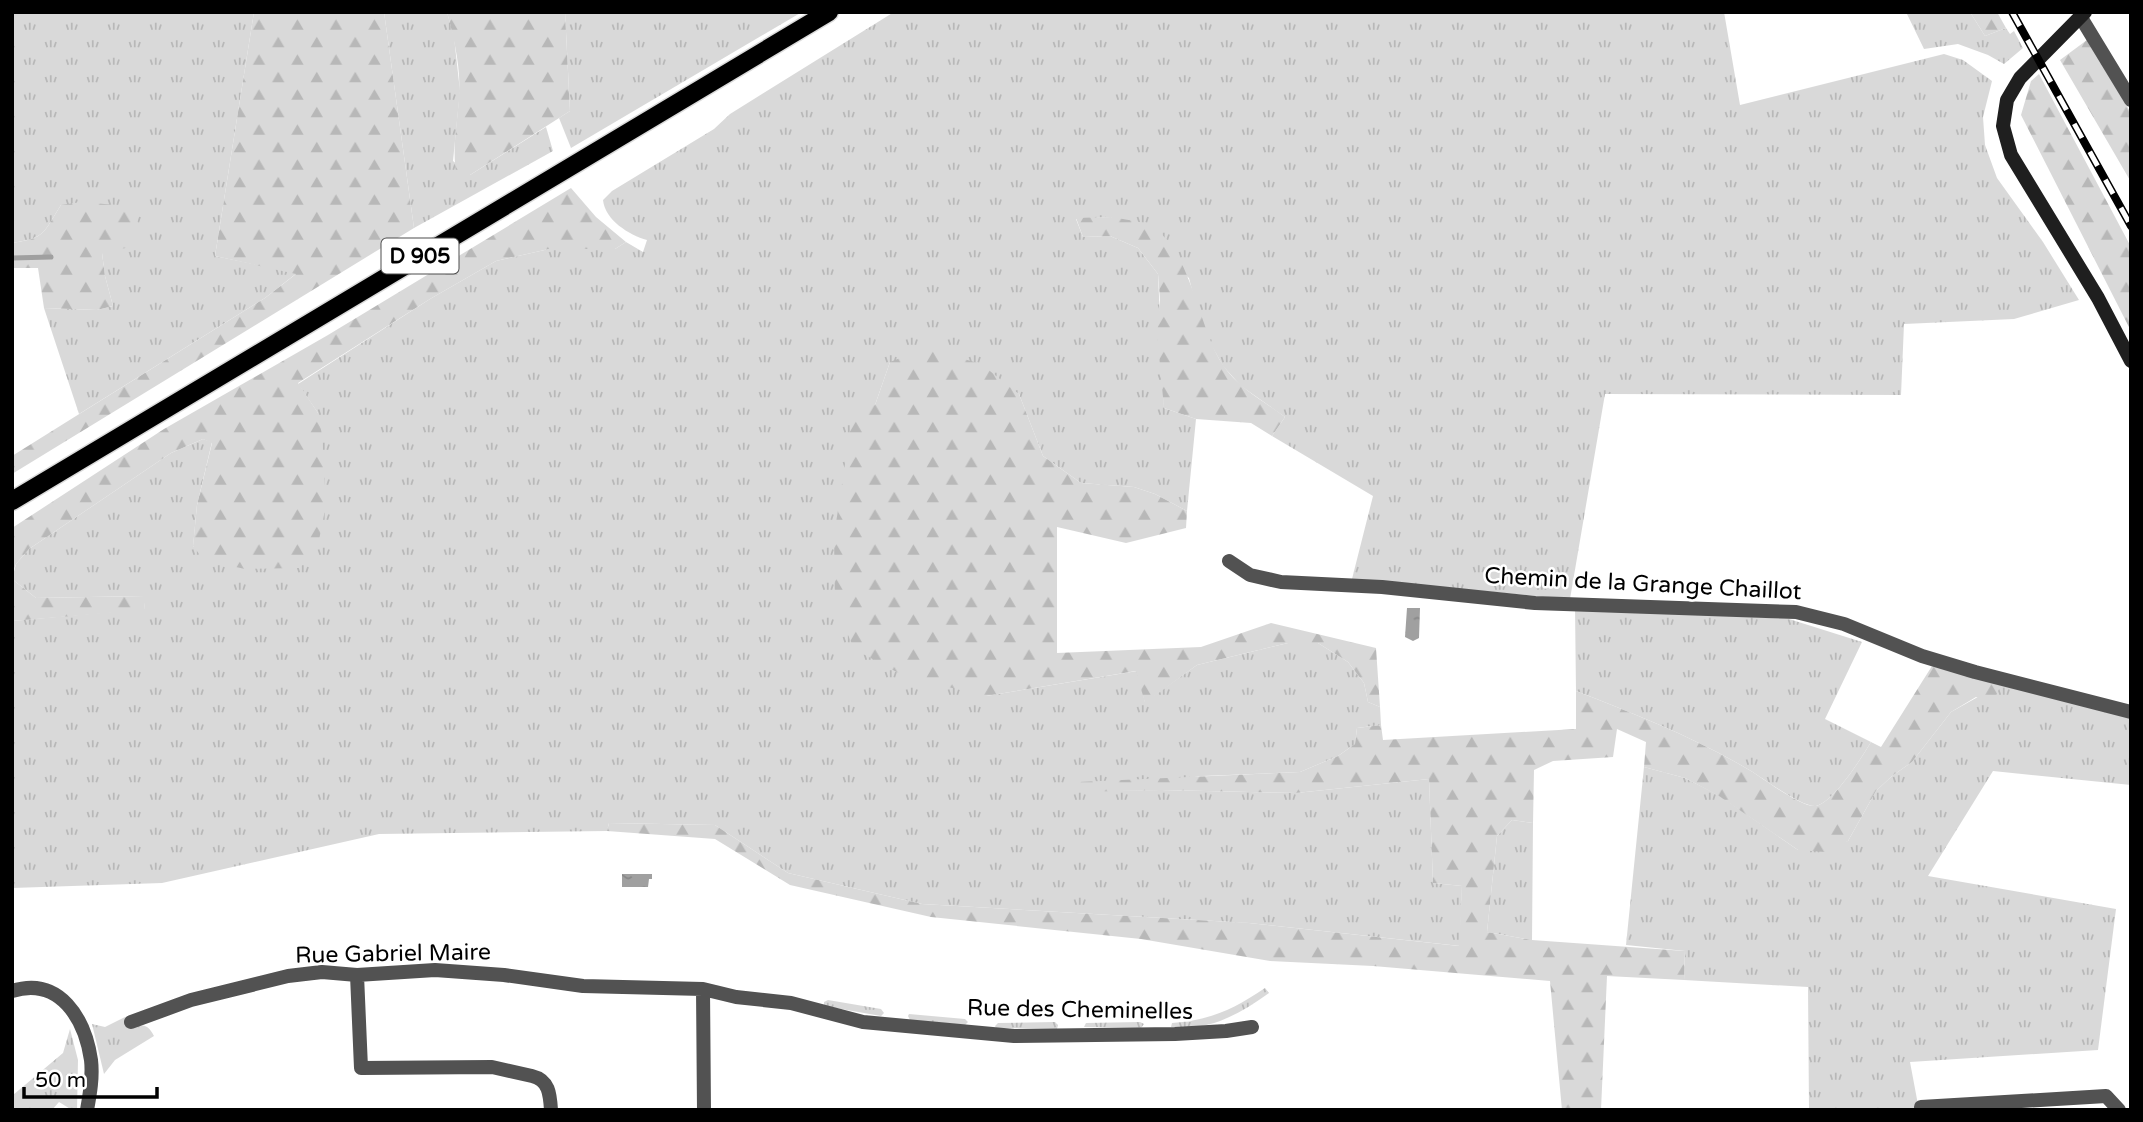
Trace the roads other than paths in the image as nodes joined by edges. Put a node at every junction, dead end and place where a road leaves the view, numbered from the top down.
1 (829, 12) edge
2 (2083, 14) edge
3 (2131, 100) edge
4 (2131, 361) edge
5 (12, 501) edge
6 (1229, 561) dead end
7 (2131, 712) edge
8 (356, 975) junction
9 (703, 989) junction
10 (12, 991) edge
11 (131, 1022) dead end
12 (1252, 1027) dead end
13 (1921, 1107) dead end
14 (88, 1110) edge
15 (551, 1110) edge
16 (704, 1110) edge
17 (2119, 1110) edge

1 - 5 main road, D 905
2 - 3 street
2 - 4 main road
6 - 7 street, Chemin de la Grange Chaillot
8 - 9 street, Rue Gabriel Maire
8 - 11 street, Rue Gabriel Maire
8 - 15 street
9 - 12 street, Rue des Cheminelles
9 - 16 street
10 - 14 street
13 - 17 street

